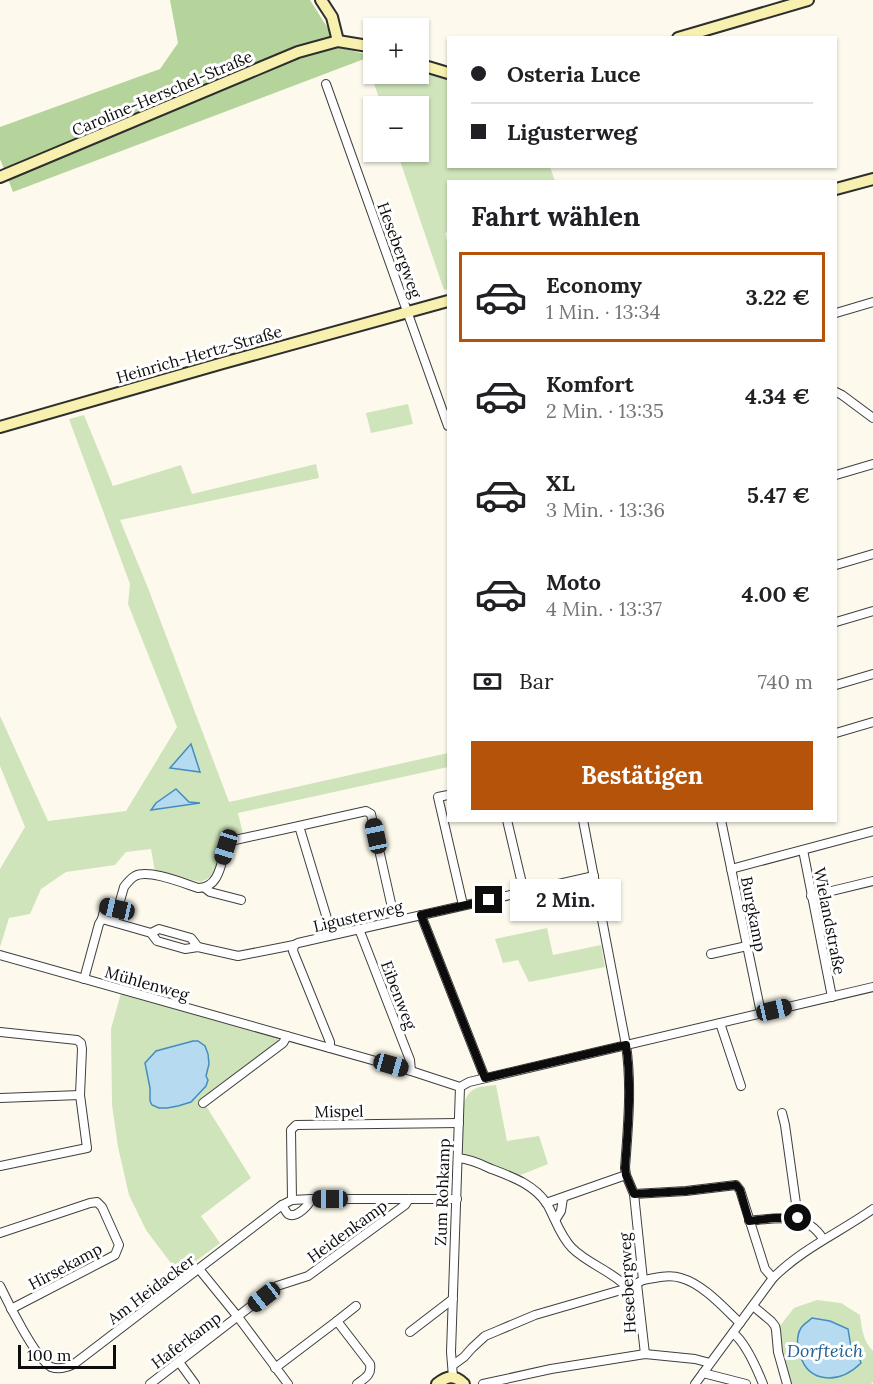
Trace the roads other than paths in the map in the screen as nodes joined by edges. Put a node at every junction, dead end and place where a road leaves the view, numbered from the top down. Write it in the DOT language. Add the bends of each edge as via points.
graph roads {
  1 [pos="321,0"];
  2 [pos="808,0"];
  3 [pos="685,36"];
  4 [pos="338,41"];
  5 [pos="363,45"];
  6 [pos="429,67"];
  7 [pos="447,72"];
  8 [pos="326,84"];
  9 [pos="0,177"];
  10 [pos="873,179"];
  11 [pos="837,189"];
  12 [pos="447,301"];
  13 [pos="873,302"];
  14 [pos="408,312"];
  15 [pos="837,313"];
  16 [pos="837,392"];
  17 [pos="873,418"];
  18 [pos="447,423"];
  19 [pos="0,427"];
  20 [pos="873,464"];
  21 [pos="837,475"];
  22 [pos="873,554"];
  23 [pos="837,565"];
  24 [pos="873,612"];
  25 [pos="837,622"];
  26 [pos="873,674"];
  27 [pos="837,685"];
  28 [pos="873,722"];
  29 [pos="837,733"];
  30 [pos="447,795"];
  31 [pos="507,822"];
  32 [pos="583,822"];
  33 [pos="721,822"];
  34 [pos="299,826"];
  35 [pos="873,831"];
  36 [pos="803,850"];
  37 [pos="731,869"];
  38 [pos="594,876"];
  39 [pos="873,881"];
  40 [pos="205,888"];
  41 [pos="524,892"];
  42 [pos="811,896"];
  43 [pos="242,900"];
  44 [pos="463,906"];
  45 [pos="117,909"];
  46 [pos="421,915"];
  47 [pos="102,919"];
  48 [pos="395,921"];
  49 [pos="114,922"];
  50 [pos="359,929"];
  51 [pos="151,933"];
  52 [pos="332,935"];
  53 [pos="294,945"];
  54 [pos="747,946"];
  55 [pos="198,947"];
  56 [pos="711,954"];
  57 [pos="0,955"];
  58 [pos="84,979"];
  59 [pos="873,987"];
  60 [pos="832,997"];
  61 [pos="761,1013"];
  62 [pos="720,1023"];
  63 [pos="0,1032"];
  64 [pos="287,1036"];
  65 [pos="626,1045"];
  66 [pos="330,1048"];
  67 [pos="411,1071"];
  68 [pos="485,1078"];
  69 [pos="460,1086"];
  70 [pos="741,1086"];
  71 [pos="80,1095"];
  72 [pos="0,1098"];
  73 [pos="204,1103"];
  74 [pos="782,1113"];
  75 [pos="459,1123"];
  76 [pos="458,1158"];
  77 [pos="0,1166"];
  78 [pos="626,1175"];
  79 [pos="634,1194"];
  80 [pos="311,1198"];
  81 [pos="563,1198"];
  82 [pos="409,1199"];
  83 [pos="457,1199"];
  84 [pos="292,1200"];
  85 [pos="546,1203"];
  86 [pos="282,1205"];
  87 [pos="873,1209"];
  88 [pos="798,1218"];
  89 [pos="555,1219"];
  90 [pos="749,1221"];
  91 [pos="0,1233"];
  92 [pos="823,1239"];
  93 [pos="199,1269"];
  94 [pos="773,1278"];
  95 [pos="640,1282"];
  96 [pos="0,1286"];
  97 [pos="628,1288"];
  98 [pos="453,1299"];
  99 [pos="356,1306"];
  100 [pos="753,1306"];
  101 [pos="11,1309"];
  102 [pos="238,1317"];
  103 [pos="337,1321"];
  104 [pos="740,1323"];
  105 [pos="410,1332"];
  106 [pos="733,1333"];
  107 [pos="645,1354"];
  108 [pos="178,1362"];
  109 [pos="710,1363"];
  110 [pos="453,1365"];
  111 [pos="275,1368"];
  112 [pos="703,1373"];
  113 [pos="453,1377"];
  114 [pos="150,1384"];
  115 [pos="195,1384"];
  116 [pos="288,1384"];
  117 [pos="357,1384"];
  118 [pos="436,1384"];
  119 [pos="464,1384"];
  120 [pos="483,1384"];
  121 [pos="695,1384"];
  122 [pos="746,1384"];
  123 [pos="763,1384"];
  124 [pos="787,1384"];
  1 -- 4 [label="street" via="332,17"];
  2 -- 3 [label="street"];
  4 -- 5 [label="street"];
  4 -- 9 [label="street, Caroline-Herschel-Straße" via="298,52"];
  6 -- 7 [label="street"];
  8 -- 14 [label="street, Hesebergweg"];
  10 -- 11 [label="street"];
  12 -- 14 [label="street, Heinrich-Hertz-Straße"];
  13 -- 15 [label="street"];
  14 -- 18 [label="street, Hesebergweg"];
  14 -- 19 [label="street, Heinrich-Hertz-Straße"];
  16 -- 17 [label="street"];
  20 -- 21 [label="street"];
  22 -- 23 [label="street"];
  24 -- 25 [label="street"];
  26 -- 27 [label="street"];
  28 -- 29 [label="street"];
  30 -- 44 [label="street" via="438,797"];
  31 -- 41 [label="street"];
  32 -- 38 [label="street, Hesebergweg"];
  33 -- 37 [label="street, Burgkamp"];
  34 -- 40 [label="street" via="230,843 217,878"];
  34 -- 48 [label="street" via="366,811 372,814"];
  34 -- 52 [label="street"];
  35 -- 36 [label="street"];
  36 -- 37 [label="street"];
  36 -- 42 [label="street, Wielandstraße"];
  37 -- 54 [label="street, Burgkamp"];
  38 -- 41 [label="street, Ligusterweg"];
  38 -- 65 [label="street, Hesebergweg"];
  39 -- 42 [label="street"];
  40 -- 43 [label="street"];
  40 -- 45 [label="street" via="136,875 124,887"];
  41 -- 44 [label="street, Ligusterweg"];
  42 -- 60 [label="street, Wielandstraße"];
  44 -- 46 [label="street, Ligusterweg"];
  45 -- 47 [label="street" via="105,906"];
  45 -- 49 [label="street"];
  46 -- 48 [label="street, Ligusterweg"];
  46 -- 68 [label="street"];
  47 -- 49 [label="street, Ligusterweg"];
  47 -- 58 [label="street"];
  48 -- 50 [label="street, Ligusterweg"];
  49 -- 51 [label="street, Ligusterweg"];
  50 -- 52 [label="street, Ligusterweg"];
  50 -- 67 [label="street, Eibenweg"];
  51 -- 55 [label="street, Ligusterweg" via="157,941 185,949"];
  51 -- 55 [label="street, Ligusterweg" via="159,929 191,938"];
  52 -- 53 [label="street, Ligusterweg"];
  53 -- 55 [label="street, Ligusterweg" via="238,956"];
  53 -- 66 [label="street"];
  54 -- 56 [label="street"];
  54 -- 61 [label="street, Burgkamp"];
  57 -- 58 [label="street, Mühlenweg"];
  58 -- 64 [label="street, Mühlenweg"];
  59 -- 60 [label="street"];
  60 -- 61 [label="street"];
  61 -- 62 [label="street"];
  62 -- 65 [label="street"];
  62 -- 70 [label="street"];
  63 -- 71 [label="street" via="81,1042"];
  64 -- 66 [label="street, Mühlenweg"];
  64 -- 73 [label="street"];
  65 -- 68 [label="street"];
  65 -- 78 [label="street, Hesebergweg"];
  66 -- 67 [label="street, Mühlenweg"];
  67 -- 69 [label="street, Mühlenweg"];
  68 -- 69 [label="street"];
  69 -- 75 [label="street, Zum Rohkamp"];
  71 -- 72 [label="street"];
  71 -- 77 [label="street" via="87,1148"];
  74 -- 88 [label="street"];
  75 -- 76 [label="street, Zum Rohkamp"];
  75 -- 84 [label="street, Mispel" via="296,1125 291,1130"];
  76 -- 83 [label="street, Zum Rohkamp"];
  76 -- 85 [label="street" via="522,1182"];
  78 -- 79 [label="street, Hesebergweg"];
  78 -- 81 [label="street"];
  79 -- 90 [label="street" via="736,1185"];
  79 -- 95 [label="street, Hesebergweg"];
  80 -- 82 [label="street, Am Heidacker"];
  80 -- 84 [label="street, Am Heidacker"];
  80 -- 86 [label="street" via="309,1205 296,1215 288,1214"];
  81 -- 85 [label="street"];
  81 -- 89 [label="street"];
  82 -- 83 [label="street, Am Heidacker"];
  82 -- 102 [label="street, Heidenkamp" via="308,1276 277,1286"];
  83 -- 98 [label="street, Zum Rohkamp"];
  84 -- 86 [label="street, Am Heidacker"];
  85 -- 89 [label="street"];
  86 -- 93 [label="street, Am Heidacker"];
  87 -- 92 [label="street"];
  88 -- 90 [label="street"];
  88 -- 92 [label="street"];
  89 -- 97 [label="street" via="571,1247"];
  90 -- 94 [label="street" via="765,1269"];
  91 -- 101 [label="street, Hirsekamp" via="97,1202 119,1245 115,1255"];
  92 -- 94 [label="street"];
  93 -- 101 [label="street, Am Heidacker" via="66,1368 53,1368 42,1359"];
  93 -- 102 [label="street"];
  94 -- 100 [label="street"];
  95 -- 97 [label="street"];
  95 -- 104 [label="street" via="670,1276 681,1278 705,1291"];
  95 -- 107 [label="street, Hesebergweg"];
  96 -- 101 [label="street, Am Heidacker"];
  97 -- 110 [label="street" via="506,1327 486,1336"];
  98 -- 105 [label="street"];
  98 -- 110 [label="street, Zum Rohkamp"];
  99 -- 103 [label="street"];
  100 -- 104 [label="street"];
  100 -- 124 [label="street" via="775,1326"];
  102 -- 108 [label="street, Haferkamp"];
  102 -- 111 [label="street"];
  103 -- 111 [label="street"];
  103 -- 117 [label="street" via="370,1364 370,1374"];
  104 -- 106 [label="street"];
  106 -- 109 [label="street"];
  106 -- 123 [label="street"];
  107 -- 109 [label="street"];
  107 -- 120 [label="street"];
  108 -- 114 [label="street, Haferkamp"];
  108 -- 115 [label="street"];
  109 -- 112 [label="street"];
  110 -- 113 [label="street, Zum Rohkamp"];
  111 -- 116 [label="street"];
  112 -- 121 [label="street"];
  112 -- 122 [label="street"];
  113 -- 118 [label="street"];
  113 -- 119 [label="street"];
}
